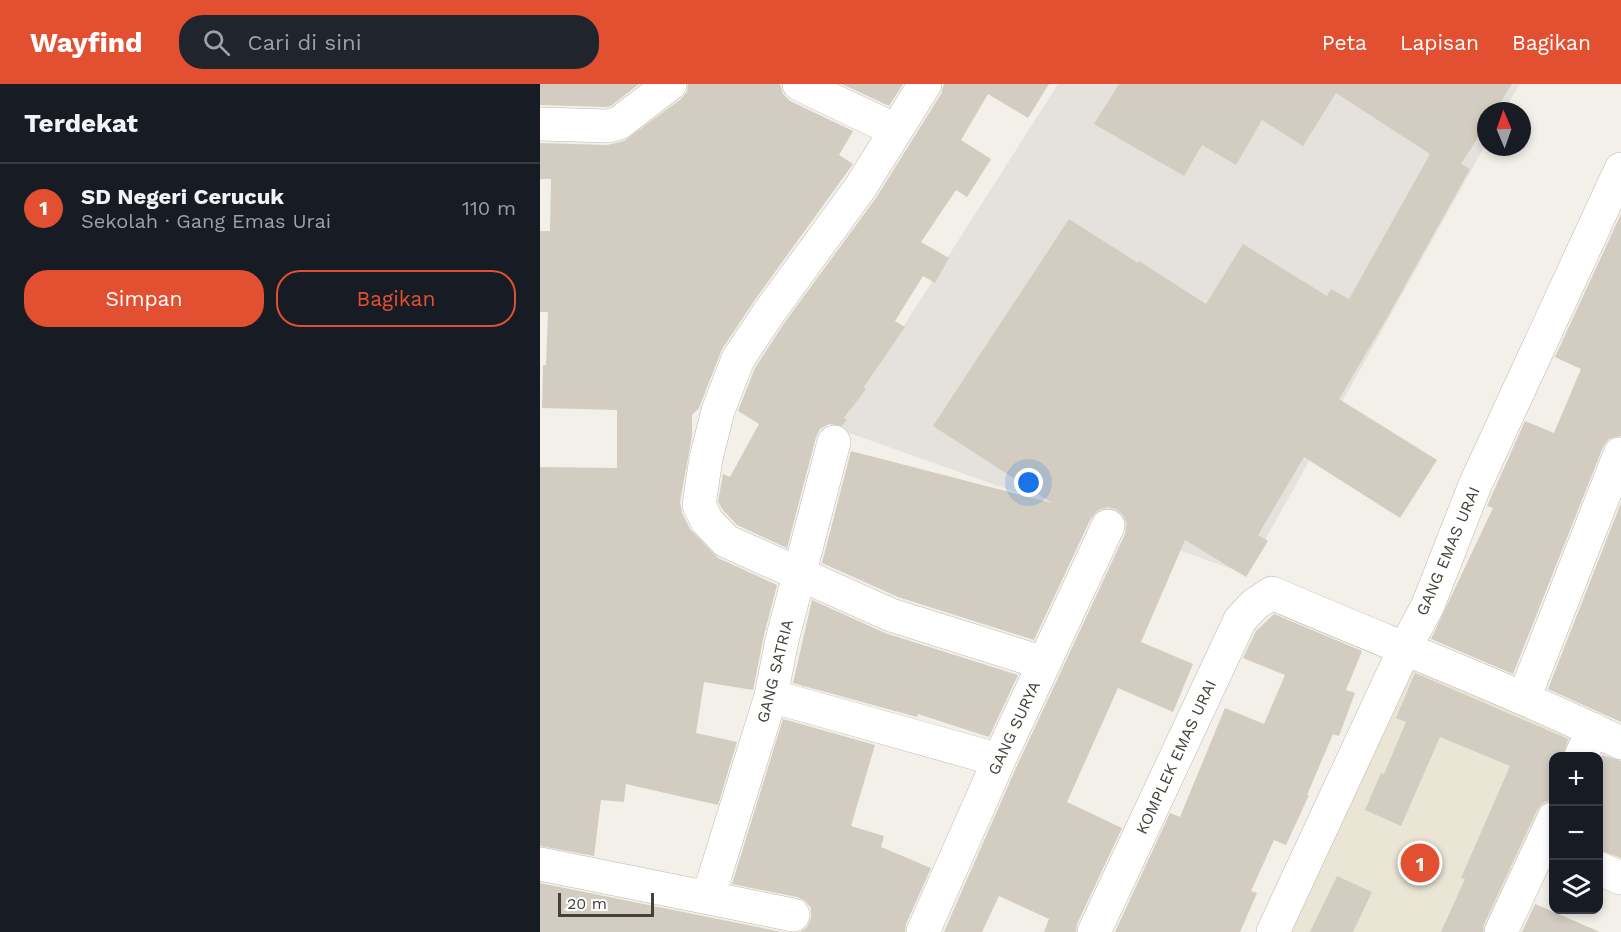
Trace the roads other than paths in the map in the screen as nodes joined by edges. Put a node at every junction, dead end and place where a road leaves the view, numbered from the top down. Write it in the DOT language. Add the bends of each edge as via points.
graph roads {
  1 [pos="670,84"];
  2 [pos="799,84"];
  3 [pos="925,84"];
  4 [pos="540,124"];
  5 [pos="895,130"];
  6 [pos="1621,169"];
  7 [pos="834,442"];
  8 [pos="1620,454"];
  9 [pos="1108,526"];
  10 [pos="799,574"];
  11 [pos="1404,650"];
  12 [pos="1044,663"];
  13 [pos="771,696"];
  14 [pos="1524,698"];
  15 [pos="1598,743"];
  16 [pos="999,760"];
  17 [pos="1549,838"];
  18 [pos="540,864"];
  19 [pos="1603,870"];
  20 [pos="1621,878"];
  21 [pos="708,898"];
  22 [pos="793,915"];
  23 [pos="923,932"];
  24 [pos="1094,932"];
  25 [pos="1273,932"];
  26 [pos="1501,932"];
  1 -- 4 [label="street" via="619,123"];
  2 -- 5 [label="street"];
  3 -- 5 [label="street"];
  5 -- 10 [label="street" via="860,188 738,359 718,411 706,458 699,505 707,521 726,542"];
  6 -- 11 [label="street, GANG EMAS URAI" via="1475,485 1428,605"];
  7 -- 10 [label="street, GANG SATRIA"];
  8 -- 14 [label="street"];
  9 -- 12 [label="street, GANG SURYA"];
  10 -- 12 [label="street" via="891,615"];
  10 -- 13 [label="street, GANG SATRIA"];
  11 -- 14 [label="street"];
  11 -- 24 [label="street, KOMPLEK EMAS URAI" via="1272,594 1255,604 1240,620"];
  11 -- 25 [label="street, GANG EMAS URAI"];
  12 -- 16 [label="street, GANG SURYA"];
  13 -- 16 [label="street"];
  13 -- 21 [label="street, GANG SATRIA"];
  14 -- 15 [label="street"];
  16 -- 23 [label="street, GANG SURYA"];
  17 -- 26 [label="street"];
  18 -- 21 [label="street"];
  19 -- 20 [label="street"];
  21 -- 22 [label="street"];
}
